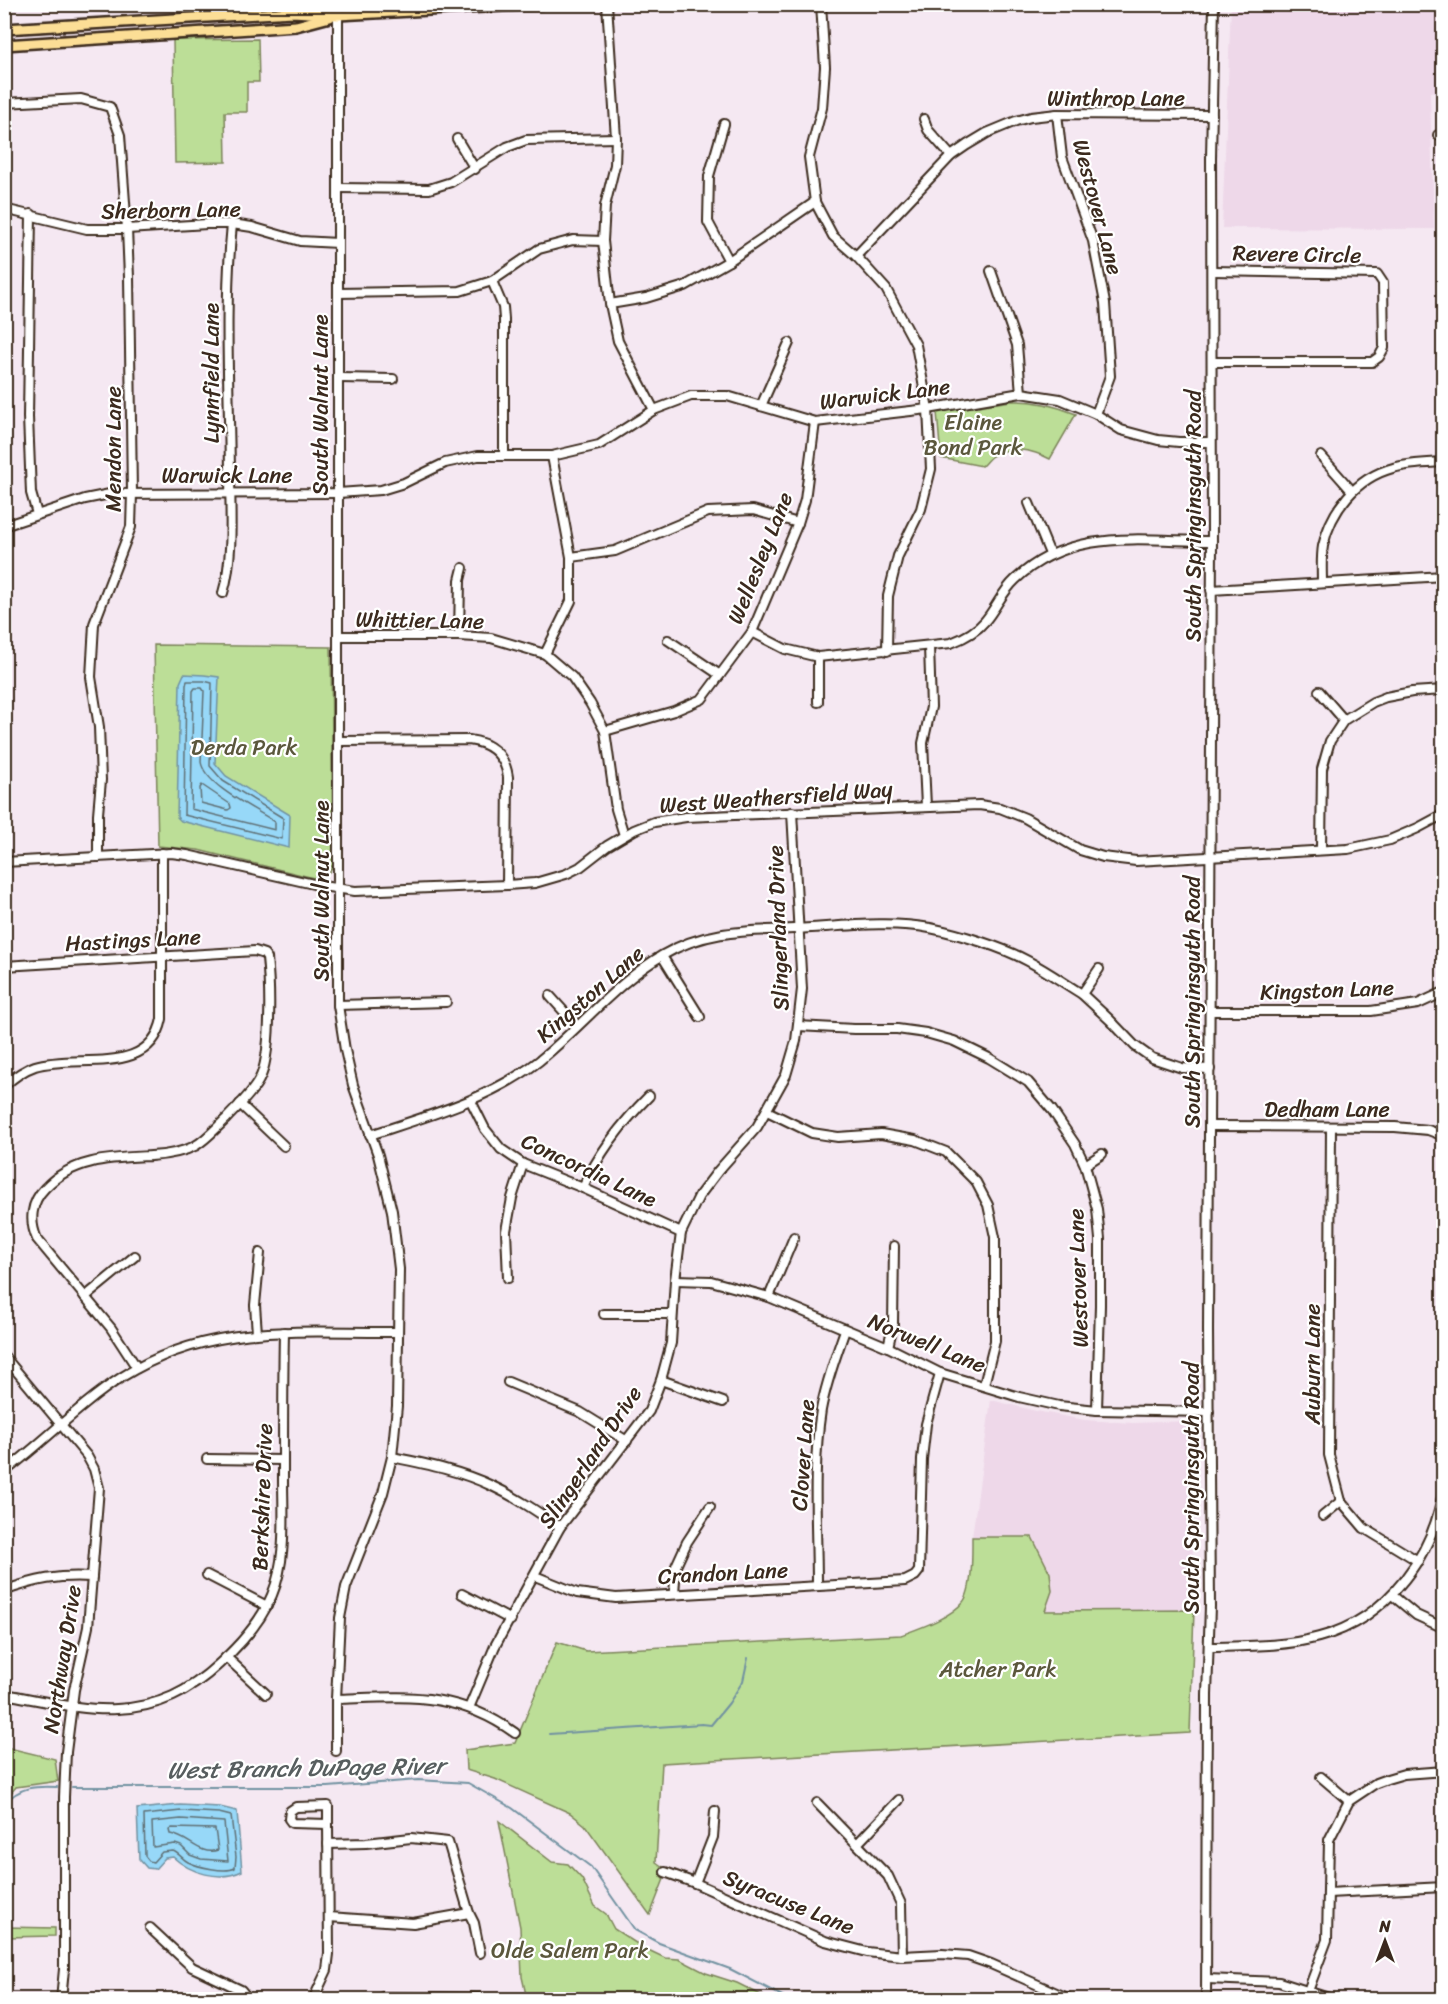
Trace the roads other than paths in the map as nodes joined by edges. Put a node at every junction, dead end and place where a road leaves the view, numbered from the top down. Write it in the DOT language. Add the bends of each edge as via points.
graph roads {
  1 [pos="338,4"];
  2 [pos="540,4"];
  3 [pos="608,4"];
  4 [pos="820,4"];
  5 [pos="1214,4"];
  6 [pos="338,15"];
  7 [pos="4,29"];
  8 [pos="4,45"];
  9 [pos="4,103"];
  10 [pos="1057,114"];
  11 [pos="1212,115"];
  12 [pos="924,119"];
  13 [pos="724,124"];
  14 [pos="616,138"];
  15 [pos="457,139"];
  16 [pos="951,156"];
  17 [pos="475,169"];
  18 [pos="338,189"];
  19 [pos="815,202"];
  20 [pos="4,209"];
  21 [pos="31,214"];
  22 [pos="232,224"];
  23 [pos="127,229"];
  24 [pos="603,241"];
  25 [pos="338,243"];
  26 [pos="856,256"];
  27 [pos="729,261"];
  28 [pos="991,271"];
  29 [pos="1213,271"];
  30 [pos="492,281"];
  31 [pos="338,293"];
  32 [pos="610,304"];
  33 [pos="789,343"];
  34 [pos="1212,362"];
  35 [pos="340,378"];
  36 [pos="393,379"];
  37 [pos="1021,393"];
  38 [pos="761,406"];
  39 [pos="928,409"];
  40 [pos="654,410"];
  41 [pos="1096,414"];
  42 [pos="815,422"];
  43 [pos="1211,442"];
  44 [pos="504,455"];
  45 [pos="552,456"];
  46 [pos="1321,456"];
  47 [pos="1443,462"];
  48 [pos="1352,491"];
  49 [pos="132,493"];
  50 [pos="230,493"];
  51 [pos="338,493"];
  52 [pos="1029,504"];
  53 [pos="37,514"];
  54 [pos="798,523"];
  55 [pos="4,526"];
  56 [pos="1212,541"];
  57 [pos="1050,554"];
  58 [pos="571,557"];
  59 [pos="463,568"];
  60 [pos="1443,576"];
  61 [pos="1322,583"];
  62 [pos="1211,590"];
  63 [pos="223,593"];
  64 [pos="752,632"];
  65 [pos="338,636"];
  66 [pos="459,636"];
  67 [pos="668,640"];
  68 [pos="929,646"];
  69 [pos="887,651"];
  70 [pos="545,654"];
  71 [pos="818,657"];
  72 [pos="720,675"];
  73 [pos="1443,690"];
  74 [pos="1319,691"];
  75 [pos="818,702"];
  76 [pos="1344,720"];
  77 [pos="605,731"];
  78 [pos="339,741"];
  79 [pos="926,806"];
  80 [pos="792,812"];
  81 [pos="1443,814"];
  82 [pos="624,835"];
  83 [pos="1321,849"];
  84 [pos="162,853"];
  85 [pos="98,856"];
  86 [pos="1211,858"];
  87 [pos="4,862"];
  88 [pos="507,885"];
  89 [pos="338,888"];
  90 [pos="799,928"];
  91 [pos="162,956"];
  92 [pos="662,956"];
  93 [pos="4,966"];
  94 [pos="1099,969"];
  95 [pos="1443,992"];
  96 [pos="1082,994"];
  97 [pos="550,996"];
  98 [pos="446,1002"];
  99 [pos="339,1005"];
  100 [pos="1210,1011"];
  101 [pos="700,1017"];
  102 [pos="577,1026"];
  103 [pos="798,1026"];
  104 [pos="1210,1069"];
  105 [pos="4,1086"];
  106 [pos="649,1096"];
  107 [pos="471,1101"];
  108 [pos="240,1104"];
  109 [pos="767,1111"];
  110 [pos="1210,1126"];
  111 [pos="1331,1127"];
  112 [pos="370,1135"];
  113 [pos="1443,1136"];
  114 [pos="284,1146"];
  115 [pos="1102,1154"];
  116 [pos="523,1164"];
  117 [pos="1084,1165"];
  118 [pos="583,1188"];
  119 [pos="681,1233"];
  120 [pos="794,1237"];
  121 [pos="894,1246"];
  122 [pos="260,1254"];
  123 [pos="135,1256"];
  124 [pos="508,1278"];
  125 [pos="675,1280"];
  126 [pos="769,1297"];
  127 [pos="85,1298"];
  128 [pos="604,1314"];
  129 [pos="672,1314"];
  130 [pos="845,1330"];
  131 [pos="284,1332"];
  132 [pos="398,1332"];
  133 [pos="257,1333"];
  134 [pos="888,1347"];
  135 [pos="4,1356"];
  136 [pos="137,1368"];
  137 [pos="940,1373"];
  138 [pos="661,1380"];
  139 [pos="508,1382"];
  140 [pos="984,1385"];
  141 [pos="723,1402"];
  142 [pos="1097,1410"];
  143 [pos="1209,1413"];
  144 [pos="62,1425"];
  145 [pos="627,1441"];
  146 [pos="392,1457"];
  147 [pos="207,1459"];
  148 [pos="283,1460"];
  149 [pos="4,1472"];
  150 [pos="1443,1484"];
  151 [pos="1341,1501"];
  152 [pos="710,1507"];
  153 [pos="1441,1512"];
  154 [pos="1323,1516"];
  155 [pos="560,1527"];
  156 [pos="1418,1561"];
  157 [pos="207,1575"];
  158 [pos="92,1576"];
  159 [pos="535,1576"];
  160 [pos="817,1586"];
  161 [pos="4,1591"];
  162 [pos="462,1594"];
  163 [pos="674,1594"];
  164 [pos="1392,1595"];
  165 [pos="267,1606"];
  166 [pos="511,1620"];
  167 [pos="1443,1629"];
  168 [pos="1209,1647"];
  169 [pos="226,1657"];
  170 [pos="4,1694"];
  171 [pos="266,1694"];
  172 [pos="336,1699"];
  173 [pos="72,1706"];
  174 [pos="469,1708"];
  175 [pos="515,1733"];
  176 [pos="336,1751"];
  177 [pos="1443,1771"];
  178 [pos="1321,1777"];
  179 [pos="899,1800"];
  180 [pos="1349,1801"];
  181 [pos="817,1803"];
  182 [pos="715,1811"];
  183 [pos="328,1824"];
  184 [pos="328,1844"];
  185 [pos="857,1844"];
  186 [pos="665,1872"];
  187 [pos="695,1883"];
  188 [pos="1443,1887"];
  189 [pos="1328,1893"];
  190 [pos="469,1913"];
  191 [pos="329,1917"];
  192 [pos="150,1928"];
  193 [pos="480,1953"];
  194 [pos="902,1956"];
  195 [pos="1206,1979"];
  196 [pos="1308,1991"];
  197 [pos="62,2000"];
  198 [pos="249,2000"];
  199 [pos="313,2000"];
  200 [pos="378,2000"];
  201 [pos="483,2000"];
  202 [pos="1072,2000"];
  203 [pos="1206,2000"];
  204 [pos="1335,2000"];
  1 -- 6 [label="street, South Walnut Lane"];
  2 -- 6 [label="main road"];
  3 -- 14 [label="street"];
  4 -- 19 [label="street" via="825,77 822,108 809,158"];
  5 -- 11 [label="street, South Springinsguth Road"];
  6 -- 7 [label="main road" via="293,12"];
  6 -- 8 [label="main road" via="296,26"];
  6 -- 18 [label="street, South Walnut Lane"];
  9 -- 23 [label="street, Mendon Lane" via="81,99 110,108 120,135"];
  10 -- 11 [label="street, Winthrop Lane"];
  10 -- 16 [label="street, Winthrop Lane" via="1004,126"];
  10 -- 41 [label="street, Westover Lane" via="1062,157 1092,241 1105,303 1110,376"];
  11 -- 29 [label="street, South Springinsguth Road"];
  12 -- 16 [label="street" via="928,130"];
  13 -- 27 [label="street" via="708,176 708,222"];
  14 -- 17 [label="street" via="526,140 507,147"];
  14 -- 24 [label="street" via="615,165 604,206"];
  15 -- 17 [label="street"];
  16 -- 26 [label="street, Winthrop Lane"];
  17 -- 18 [label="street" via="429,189"];
  18 -- 25 [label="street, South Walnut Lane"];
  19 -- 26 [label="street" via="833,236"];
  19 -- 27 [label="street"];
  20 -- 21 [label="street, Sherborn Lane"];
  21 -- 23 [label="street, Sherborn Lane" via="87,229"];
  21 -- 53 [label="street" via="28,427"];
  22 -- 23 [label="street, Sherborn Lane"];
  22 -- 25 [label="street, Sherborn Lane" via="300,241"];
  22 -- 50 [label="street, Lynnfield Lane" via="228,283"];
  23 -- 49 [label="street, Mendon Lane"];
  24 -- 30 [label="street" via="573,240 539,249"];
  24 -- 32 [label="street"];
  25 -- 31 [label="street, South Walnut Lane"];
  26 -- 39 [label="street" via="886,289 916,345"];
  27 -- 32 [label="street" via="685,286"];
  28 -- 37 [label="street" via="1017,345"];
  29 -- 34 [label="street, South Springinsguth Road"];
  29 -- 34 [label="street, Revere Circle" via="1377,274 1383,283 1383,348 1372,362"];
  30 -- 31 [label="street" via="460,291"];
  30 -- 44 [label="street" via="504,319"];
  31 -- 35 [label="street, South Walnut Lane"];
  32 -- 40 [label="street" via="618,342"];
  33 -- 38 [label="street"];
  34 -- 43 [label="street, South Springinsguth Road"];
  35 -- 36 [label="street"];
  35 -- 51 [label="street, South Walnut Lane"];
  37 -- 39 [label="street, Warwick Lane"];
  37 -- 41 [label="street, Warwick Lane" via="1060,399"];
  38 -- 40 [label="street, Warwick Lane" via="727,396 691,396"];
  38 -- 42 [label="street, Warwick Lane"];
  39 -- 42 [label="street, Warwick Lane"];
  39 -- 69 [label="street" via="931,469 921,509 897,556 888,596"];
  40 -- 45 [label="street, Warwick Lane" via="599,445"];
  41 -- 43 [label="street, Warwick Lane" via="1121,430 1158,440"];
  42 -- 54 [label="street, Wellesley Lane" via="805,500"];
  43 -- 56 [label="street, South Springinsguth Road"];
  44 -- 45 [label="street, Warwick Lane"];
  44 -- 51 [label="street, Warwick Lane" via="445,463 381,490"];
  45 -- 58 [label="street"];
  46 -- 48 [label="street"];
  47 -- 48 [label="street" via="1393,468"];
  48 -- 61 [label="street" via="1328,530"];
  49 -- 50 [label="street, Warwick Lane"];
  49 -- 53 [label="street, Warwick Lane" via="85,499"];
  49 -- 85 [label="street, Mendon Lane" via="131,527 94,624 90,677 100,738"];
  50 -- 51 [label="street, Warwick Lane"];
  50 -- 63 [label="street, Lynnfield Lane" via="228,574"];
  51 -- 65 [label="street, South Walnut Lane"];
  52 -- 57 [label="street"];
  53 -- 55 [label="street, Warwick Lane"];
  54 -- 58 [label="street" via="753,510 708,512 615,551"];
  54 -- 64 [label="street, Wellesley Lane"];
  56 -- 57 [label="street" via="1099,541"];
  56 -- 62 [label="street, South Springinsguth Road"];
  57 -- 68 [label="street" via="1010,585 985,621 969,636 951,644"];
  58 -- 70 [label="street" via="571,601"];
  59 -- 66 [label="street"];
  60 -- 61 [label="street"];
  61 -- 62 [label="street"];
  62 -- 86 [label="street, South Springinsguth Road"];
  64 -- 71 [label="street" via="785,649"];
  64 -- 72 [label="street, Wellesley Lane"];
  65 -- 66 [label="street, Whittier Lane"];
  65 -- 78 [label="street, South Walnut Lane"];
  66 -- 70 [label="street, Whittier Lane" via="491,638"];
  67 -- 72 [label="street"];
  68 -- 69 [label="street"];
  68 -- 79 [label="street" via="931,707 923,743"];
  69 -- 71 [label="street"];
  70 -- 77 [label="street, Whittier Lane" via="572,677"];
  71 -- 75 [label="street"];
  72 -- 77 [label="street, Wellesley Lane" via="702,699"];
  73 -- 76 [label="street" via="1386,697"];
  74 -- 76 [label="street"];
  76 -- 83 [label="street" via="1330,741 1322,769"];
  77 -- 82 [label="street, Whittier Lane" via="616,809"];
  78 -- 88 [label="street" via="469,740 497,751 508,777"];
  78 -- 89 [label="street, South Walnut Lane"];
  79 -- 80 [label="street, West Weathersfield Way"];
  79 -- 86 [label="street, West Weathersfield Way" via="968,804 1000,808 1026,818 1080,850 1109,858"];
  80 -- 82 [label="street, West Weathersfield Way" via="675,818 644,825"];
  80 -- 90 [label="street, Slingerland Drive"];
  81 -- 83 [label="street, West Weathersfield Way" via="1380,843"];
  82 -- 88 [label="street, West Weathersfield Way" via="566,874 535,884"];
  83 -- 86 [label="street, West Weathersfield Way"];
  84 -- 85 [label="street, West Weathersfield Way"];
  84 -- 89 [label="street, West Weathersfield Way"];
  84 -- 91 [label="street"];
  85 -- 87 [label="street, West Weathersfield Way"];
  86 -- 100 [label="street, South Springinsguth Road"];
  88 -- 89 [label="street, West Weathersfield Way" via="355,891"];
  89 -- 99 [label="street, South Walnut Lane"];
  90 -- 92 [label="street, Kingston Lane" via="722,933"];
  90 -- 96 [label="street, Kingston Lane" via="930,928 1027,960"];
  90 -- 103 [label="street, Slingerland Drive" via="802,989"];
  91 -- 93 [label="street, Hastings Lane"];
  91 -- 105 [label="street" via="162,1019 157,1035 146,1049 124,1058 38,1065"];
  91 -- 108 [label="street, Hastings Lane" via="255,951 264,954 268,962 266,1057 259,1081"];
  92 -- 101 [label="street"];
  92 -- 102 [label="street, Kingston Lane"];
  94 -- 96 [label="street"];
  95 -- 100 [label="street, Kingston Lane" via="1418,1004 1371,1011"];
  96 -- 104 [label="street, Kingston Lane" via="1152,1058 1182,1068"];
  97 -- 102 [label="street"];
  98 -- 99 [label="street"];
  99 -- 112 [label="street, South Walnut Lane" via="349,1068"];
  100 -- 104 [label="street, South Springinsguth Road"];
  102 -- 107 [label="street, Kingston Lane" via="538,1062"];
  103 -- 109 [label="street, Slingerland Drive" via="786,1075"];
  103 -- 117 [label="street, Westover Lane" via="914,1030 964,1045 1028,1082 1065,1128"];
  104 -- 110 [label="street, South Springinsguth Road"];
  106 -- 118 [label="street" via="609,1141"];
  107 -- 112 [label="street, Kingston Lane"];
  107 -- 116 [label="street, Concordia Lane" via="485,1130 501,1149"];
  108 -- 114 [label="street"];
  108 -- 127 [label="street" via="210,1135 192,1147 169,1154 85,1163 40,1192 32,1215 35,1234"];
  109 -- 119 [label="street, Slingerland Drive" via="699,1196"];
  109 -- 140 [label="street" via="812,1133 838,1137 881,1134 915,1140 946,1152 976,1182 992,1217 996,1247 994,1341"];
  110 -- 111 [label="street, Dedham Lane"];
  110 -- 143 [label="street, South Springinsguth Road"];
  111 -- 113 [label="street, Dedham Lane" via="1415,1128"];
  111 -- 151 [label="street, Auburn Lane" via="1329,1455"];
  112 -- 132 [label="street, South Walnut Lane" via="392,1211 399,1269"];
  115 -- 117 [label="street"];
  116 -- 118 [label="street, Concordia Lane"];
  116 -- 124 [label="street" via="506,1231"];
  117 -- 142 [label="street, Westover Lane" via="1100,1239"];
  118 -- 119 [label="street, Concordia Lane"];
  119 -- 125 [label="street, Slingerland Drive"];
  120 -- 126 [label="street"];
  121 -- 134 [label="street" via="893,1325"];
  122 -- 133 [label="street" via="255,1305"];
  123 -- 127 [label="street"];
  125 -- 126 [label="street, Norwell Lane" via="711,1281"];
  125 -- 129 [label="street, Slingerland Drive"];
  126 -- 130 [label="street, Norwell Lane"];
  127 -- 136 [label="street"];
  128 -- 129 [label="street"];
  129 -- 138 [label="street, Slingerland Drive" via="672,1343"];
  130 -- 134 [label="street, Norwell Lane"];
  130 -- 160 [label="street, Clover Lane" via="828,1380 818,1433"];
  131 -- 132 [label="street"];
  131 -- 133 [label="street"];
  131 -- 148 [label="street, Berkshire Drive"];
  132 -- 146 [label="street, South Walnut Lane"];
  133 -- 136 [label="street" via="192,1345"];
  134 -- 137 [label="street, Norwell Lane"];
  135 -- 144 [label="street, Northway Drive"];
  136 -- 144 [label="street"];
  137 -- 140 [label="street, Norwell Lane"];
  137 -- 160 [label="street, Crandon Lane" via="923,1448 919,1571 905,1581"];
  138 -- 141 [label="street"];
  138 -- 145 [label="street, Slingerland Drive" via="649,1411"];
  139 -- 145 [label="street" via="580,1412"];
  140 -- 142 [label="street, Norwell Lane" via="1059,1406"];
  142 -- 143 [label="street, Norwell Lane"];
  143 -- 168 [label="street, South Springinsguth Road"];
  144 -- 149 [label="street"];
  144 -- 158 [label="street, Northway Drive" via="87,1455 98,1483"];
  145 -- 155 [label="street, Slingerland Drive"];
  146 -- 155 [label="street" via="444,1468 490,1485"];
  146 -- 172 [label="street, South Walnut Lane" via="383,1494 346,1587 340,1618"];
  147 -- 148 [label="street"];
  148 -- 165 [label="street, Berkshire Drive" via="282,1558"];
  150 -- 153 [label="street"];
  151 -- 154 [label="street"];
  151 -- 156 [label="street, Auburn Lane" via="1364,1528"];
  152 -- 163 [label="street" via="676,1566"];
  153 -- 156 [label="street"];
  155 -- 159 [label="street, Slingerland Drive"];
  156 -- 164 [label="street"];
  157 -- 165 [label="street"];
  158 -- 161 [label="street" via="55,1576"];
  158 -- 173 [label="street, Northway Drive" via="87,1639"];
  159 -- 163 [label="street, Crandon Lane" via="578,1593 616,1598"];
  159 -- 166 [label="street, Slingerland Drive"];
  160 -- 163 [label="street, Crandon Lane"];
  162 -- 166 [label="street"];
  164 -- 167 [label="street" via="1416,1615"];
  164 -- 168 [label="street" via="1357,1621 1317,1638 1282,1644"];
  165 -- 169 [label="street, Berkshire Drive" via="258,1622"];
  166 -- 174 [label="street, Slingerland Drive" via="495,1646"];
  168 -- 195 [label="street, South Springinsguth Road"];
  169 -- 171 [label="street"];
  169 -- 173 [label="street, Berkshire Drive" via="191,1687 148,1705 104,1709"];
  170 -- 173 [label="street, Berkshire Drive"];
  172 -- 174 [label="street" via="417,1697"];
  172 -- 176 [label="street, South Walnut Lane"];
  173 -- 197 [label="street, Northway Drive" via="65,1773"];
  174 -- 175 [label="street"];
  177 -- 180 [label="street" via="1395,1776"];
  178 -- 180 [label="street"];
  179 -- 185 [label="street"];
  180 -- 189 [label="street" via="1329,1840"];
  181 -- 185 [label="street"];
  182 -- 187 [label="street" via="713,1837"];
  183 -- 183 [label="street" via="328,1806 290,1811 293,1824"];
  183 -- 184 [label="street"];
  184 -- 190 [label="street" via="411,1838 448,1842"];
  184 -- 191 [label="street"];
  185 -- 194 [label="street" via="888,1876 901,1904"];
  186 -- 187 [label="street, Syracuse Lane"];
  187 -- 194 [label="street, Syracuse Lane" via="825,1941"];
  188 -- 189 [label="street"];
  189 -- 196 [label="street" via="1327,1940"];
  190 -- 191 [label="street" via="413,1923"];
  190 -- 193 [label="street"];
  191 -- 199 [label="street" via="327,1970"];
  192 -- 198 [label="street" via="192,1967 241,1990"];
  194 -- 202 [label="street, Syracuse Lane" via="968,1956"];
  195 -- 196 [label="street" via="1261,1980"];
  195 -- 203 [label="street, South Springinsguth Road"];
  196 -- 204 [label="street"];
  200 -- 201 [label="street"];
}
